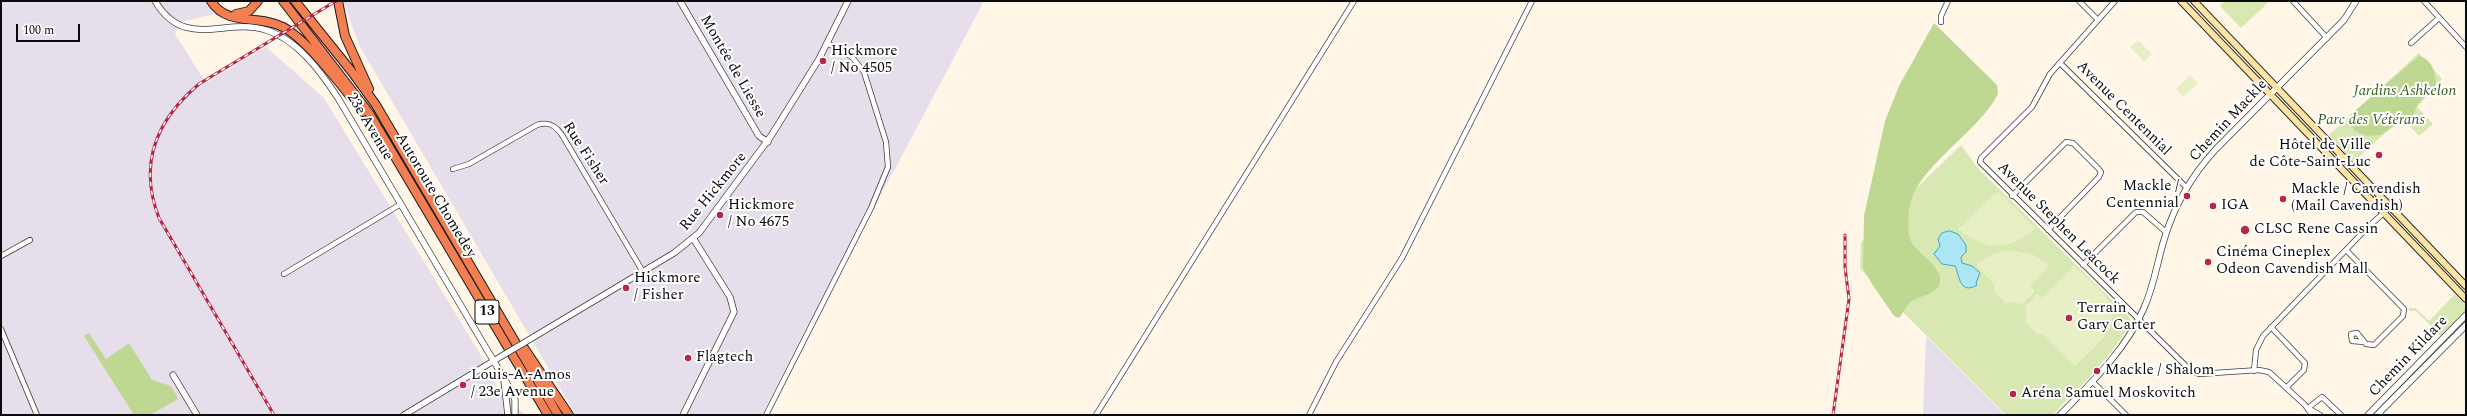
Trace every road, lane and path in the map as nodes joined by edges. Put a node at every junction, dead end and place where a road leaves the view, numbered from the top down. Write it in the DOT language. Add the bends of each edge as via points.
graph roads {
  1 [pos="155,1"];
  2 [pos="211,1"];
  3 [pos="217,1"];
  4 [pos="258,1"];
  5 [pos="283,1"];
  6 [pos="295,1"];
  7 [pos="338,1"];
  8 [pos="680,1"];
  9 [pos="848,1"];
  10 [pos="1354,1"];
  11 [pos="1532,1"];
  12 [pos="1948,1"];
  13 [pos="2079,1"];
  14 [pos="2115,1"];
  15 [pos="2181,1"];
  16 [pos="2194,1"];
  17 [pos="2293,1"];
  18 [pos="2356,1"];
  19 [pos="2424,1"];
  20 [pos="2439,18"];
  21 [pos="2098,20"];
  22 [pos="1941,22"];
  23 [pos="2327,38"];
  24 [pos="827,43"];
  25 [pos="2411,44"];
  26 [pos="2466,47"];
  27 [pos="2060,63"];
  28 [pos="2277,88"];
  29 [pos="2270,95"];
  30 [pos="384,119"];
  31 [pos="386,140"];
  32 [pos="768,142"];
  33 [pos="453,169"];
  34 [pos="2187,188"];
  35 [pos="2012,196"];
  36 [pos="401,204"];
  37 [pos="2390,207"];
  38 [pos="2383,213"];
  39 [pos="2048,230"];
  40 [pos="2166,232"];
  41 [pos="693,238"];
  42 [pos="30,240"];
  43 [pos="2346,250"];
  44 [pos="1,256"];
  45 [pos="2083,265"];
  46 [pos="643,272"];
  47 [pos="284,274"];
  48 [pos="2466,286"];
  49 [pos="2466,299"];
  50 [pos="492,301"];
  51 [pos="2466,316"];
  52 [pos="2138,320"];
  53 [pos="2466,325"];
  54 [pos="2271,327"];
  55 [pos="1,329"];
  56 [pos="2364,342"];
  57 [pos="494,361"];
  58 [pos="2254,371"];
  59 [pos="173,375"];
  60 [pos="502,375"];
  61 [pos="2093,382"];
  62 [pos="2287,387"];
  63 [pos="2308,408"];
  64 [pos="37,415"];
  65 [pos="197,415"];
  66 [pos="404,415"];
  67 [pos="508,415"];
  68 [pos="515,415"];
  69 [pos="548,415"];
  70 [pos="558,415"];
  71 [pos="569,415"];
  72 [pos="684,415"];
  73 [pos="766,415"];
  74 [pos="1096,415"];
  75 [pos="1309,415"];
  76 [pos="2060,415"];
  77 [pos="2126,415"];
  78 [pos="2312,415"];
  79 [pos="2320,415"];
  80 [pos="2341,415"];
  81 [pos="2368,415"];
  82 [pos="2378,415"];
  1 -- 36 [label="street, 23e Avenue" via="168,18 190,29 208,31 254,28 272,32 289,42 330,85"];
  2 -- 31 [label="highway" via="218,11 228,17 266,20 293,34 337,81"];
  3 -- 4 [label="highway" via="227,11 240,14 249,11"];
  5 -- 31 [label="highway, Autoroute Chomedey / 13" via="354,90"];
  6 -- 30 [label="highway, Autoroute Chomedey / 13" via="352,72"];
  7 -- 30 [label="highway" via="349,47"];
  8 -- 32 [label="street, Montée de Liesse" via="759,136"];
  9 -- 24 [label="street, Rue Hickmore"];
  10 -- 74 [label="street"];
  11 -- 75 [label="street" via="1402,258 1336,362"];
  12 -- 22 [label="street"];
  13 -- 21 [label="street"];
  14 -- 21 [label="street"];
  15 -- 29 [label="main road"];
  16 -- 28 [label="main road"];
  17 -- 23 [label="street"];
  18 -- 23 [label="street, Chemin Mackle" via="2344,20"];
  19 -- 20 [label="street"];
  20 -- 25 [label="street"];
  20 -- 26 [label="street"];
  21 -- 27 [label="street"];
  23 -- 28 [label="street, Chemin Mackle"];
  24 -- 32 [label="street, Rue Hickmore"];
  24 -- 73 [label="street" via="852,57 864,72 886,142 888,167 871,208"];
  27 -- 34 [label="street, Avenue Centennial"];
  27 -- 35 [label="street, Avenue Stephen Leacock" via="2046,78 2032,107 1980,161"];
  28 -- 29 [label="street, Chemin Mackle"];
  28 -- 37 [label="main road"];
  29 -- 34 [label="street, Chemin Mackle" via="2214,152"];
  29 -- 38 [label="main road"];
  30 -- 50 [label="highway, Autoroute Chomedey / 13"];
  31 -- 69 [label="highway, Autoroute Chomedey / 13"];
  32 -- 41 [label="street, Rue Hickmore"];
  33 -- 46 [label="street, Rue Fisher" via="469,164 537,125 552,125 562,135"];
  34 -- 40 [label="street, Chemin Mackle"];
  35 -- 39 [label="street, Avenue Stephen Leacock"];
  35 -- 39 [label="street" via="2065,143 2073,143 2094,163 2100,171 2099,177"];
  36 -- 47 [label="street"];
  36 -- 57 [label="street, 23e Avenue"];
  37 -- 38 [label="street"];
  37 -- 48 [label="main road"];
  38 -- 43 [label="street"];
  38 -- 49 [label="main road"];
  39 -- 45 [label="street, Avenue Stephen Leacock"];
  40 -- 45 [label="street" via="2144,212 2136,212"];
  40 -- 52 [label="street, Chemin Mackle" via="2152,288"];
  41 -- 46 [label="street, Rue Hickmore"];
  41 -- 72 [label="street" via="730,297 734,312"];
  42 -- 44 [label="street"];
  43 -- 54 [label="street"];
  43 -- 56 [label="street" via="2404,309 2403,316 2376,344 2370,346"];
  45 -- 52 [label="street, Avenue Stephen Leacock"];
  46 -- 57 [label="street, Rue Hickmore, bridge"];
  50 -- 70 [label="highway, Autoroute Chomedey / 13"];
  50 -- 71 [label="highway"];
  51 -- 81 [label="street, Chemin Kildare"];
  52 -- 58 [label="street, Avenue Stephen Leacock" via="2195,373"];
  52 -- 61 [label="street, Chemin Mackle" via="2119,352"];
  53 -- 82 [label="street, Chemin Kildare"];
  54 -- 58 [label="street" via="2257,347"];
  54 -- 62 [label="street" via="2305,364 2304,370"];
  55 -- 64 [label="street"];
  57 -- 60 [label="street, 23e Avenue"];
  57 -- 66 [label="street, Rue Hickmore"];
  58 -- 62 [label="street, Avenue Stephen Leacock" via="2271,374"];
  59 -- 65 [label="street"];
  60 -- 67 [label="street"];
  60 -- 68 [label="street" via="514,398"];
  61 -- 76 [label="street, Chemin Mackle"];
  61 -- 77 [label="street"];
  62 -- 63 [label="street, Avenue Stephen Leacock"];
  63 -- 78 [label="street"];
  63 -- 79 [label="street"];
  63 -- 80 [label="street" via="2321,397"];
}
